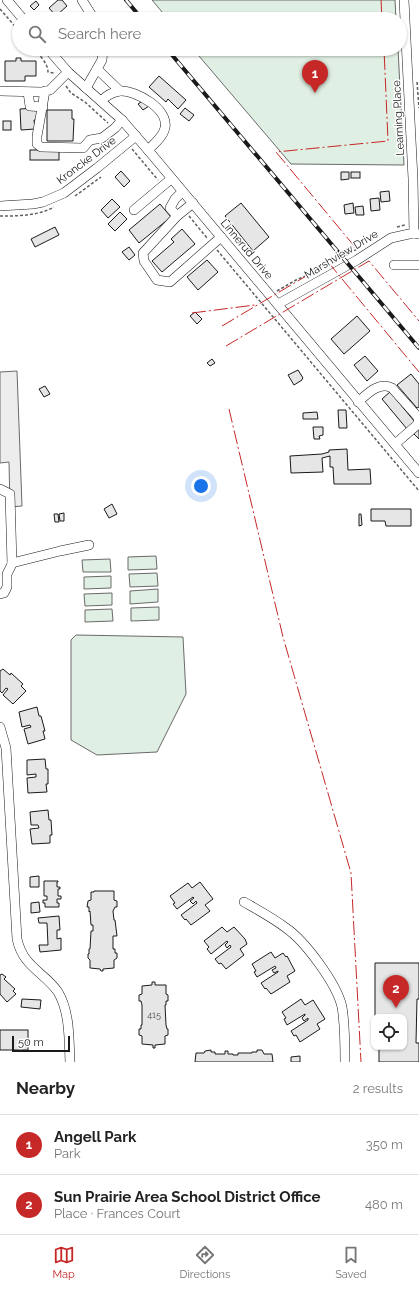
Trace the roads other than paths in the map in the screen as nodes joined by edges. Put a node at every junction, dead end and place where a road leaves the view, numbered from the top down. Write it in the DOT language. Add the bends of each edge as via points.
graph roads {
  1 [pos="7,0"];
  2 [pos="82,0"];
  3 [pos="404,0"];
  4 [pos="17,12"];
  5 [pos="90,12"];
  6 [pos="405,12"];
  7 [pos="54,56"];
  8 [pos="102,56"];
  9 [pos="407,56"];
  10 [pos="96,69"];
  11 [pos="68,72"];
  12 [pos="86,88"];
  13 [pos="0,91"];
  14 [pos="45,91"];
  15 [pos="120,91"];
  16 [pos="28,92"];
  17 [pos="101,101"];
  18 [pos="43,107"];
  19 [pos="122,120"];
  20 [pos="136,136"];
  21 [pos="148,150"];
  22 [pos="171,179"];
  23 [pos="182,192"];
  24 [pos="193,203"];
  25 [pos="0,206"];
  26 [pos="134,210"];
  27 [pos="181,214"];
  28 [pos="416,234"];
  29 [pos="221,237"];
  30 [pos="394,265"];
  31 [pos="419,265"];
  32 [pos="278,304"];
  33 [pos="358,402"];
  34 [pos="395,444"];
  35 [pos="419,473"];
  36 [pos="0,489"];
  37 [pos="89,545"];
  38 [pos="12,563"];
  39 [pos="0,594"];
  40 [pos="0,727"];
  41 [pos="244,902"];
  42 [pos="70,1062"];
  43 [pos="345,1062"];
  1 -- 4 [label="street"];
  2 -- 5 [label="street"];
  3 -- 6 [label="street, Learning Place"];
  7 -- 11 [label="street, Linnerud Drive"];
  8 -- 10 [label="street"];
  9 -- 28 [label="street, Learning Place"];
  10 -- 12 [label="street"];
  10 -- 15 [label="street"];
  11 -- 12 [label="street, Linnerud Drive"];
  11 -- 14 [label="street" via="55,86"];
  12 -- 17 [label="street, Linnerud Drive"];
  13 -- 16 [label="street"];
  14 -- 16 [label="street"];
  14 -- 18 [label="street"];
  15 -- 17 [label="street" via="110,94"];
  15 -- 21 [label="street" via="136,93 153,103 163,117 166,127 162,136"];
  16 -- 18 [label="street" via="30,106"];
  17 -- 19 [label="street, Linnerud Drive"];
  18 -- 19 [label="street" via="37,136 37,144 41,147 83,148 90,140 102,138"];
  19 -- 20 [label="street, Linnerud Drive"];
  20 -- 21 [label="street, Linnerud Drive"];
  20 -- 25 [label="street, Kroncke Drive" via="64,193 33,204"];
  21 -- 22 [label="street, Linnerud Drive"];
  22 -- 23 [label="street, Linnerud Drive"];
  22 -- 26 [label="street"];
  23 -- 24 [label="street, Linnerud Drive"];
  23 -- 27 [label="street" via="174,199 170,208"];
  24 -- 27 [label="street"];
  24 -- 29 [label="street, Linnerud Drive"];
  27 -- 29 [label="street" via="143,253 144,262 157,280 170,282"];
  28 -- 32 [label="street, Marshview Drive" via="391,238"];
  29 -- 32 [label="street, Linnerud Drive"];
  30 -- 31 [label="street"];
  32 -- 33 [label="street, Linnerud Drive"];
  33 -- 34 [label="street, Linnerud Drive"];
  33 -- 34 [label="street" via="381,386 387,385 412,410 419,420 417,425"];
  34 -- 35 [label="street, Linnerud Drive"];
  36 -- 38 [label="street" via="10,494"];
  37 -- 38 [label="street"];
  38 -- 39 [label="street" via="7,574 7,589"];
  40 -- 42 [label="street" via="6,748 17,939 20,950 57,992 64,1005"];
  41 -- 43 [label="street" via="287,928 302,942 331,981 342,1005"];
}
